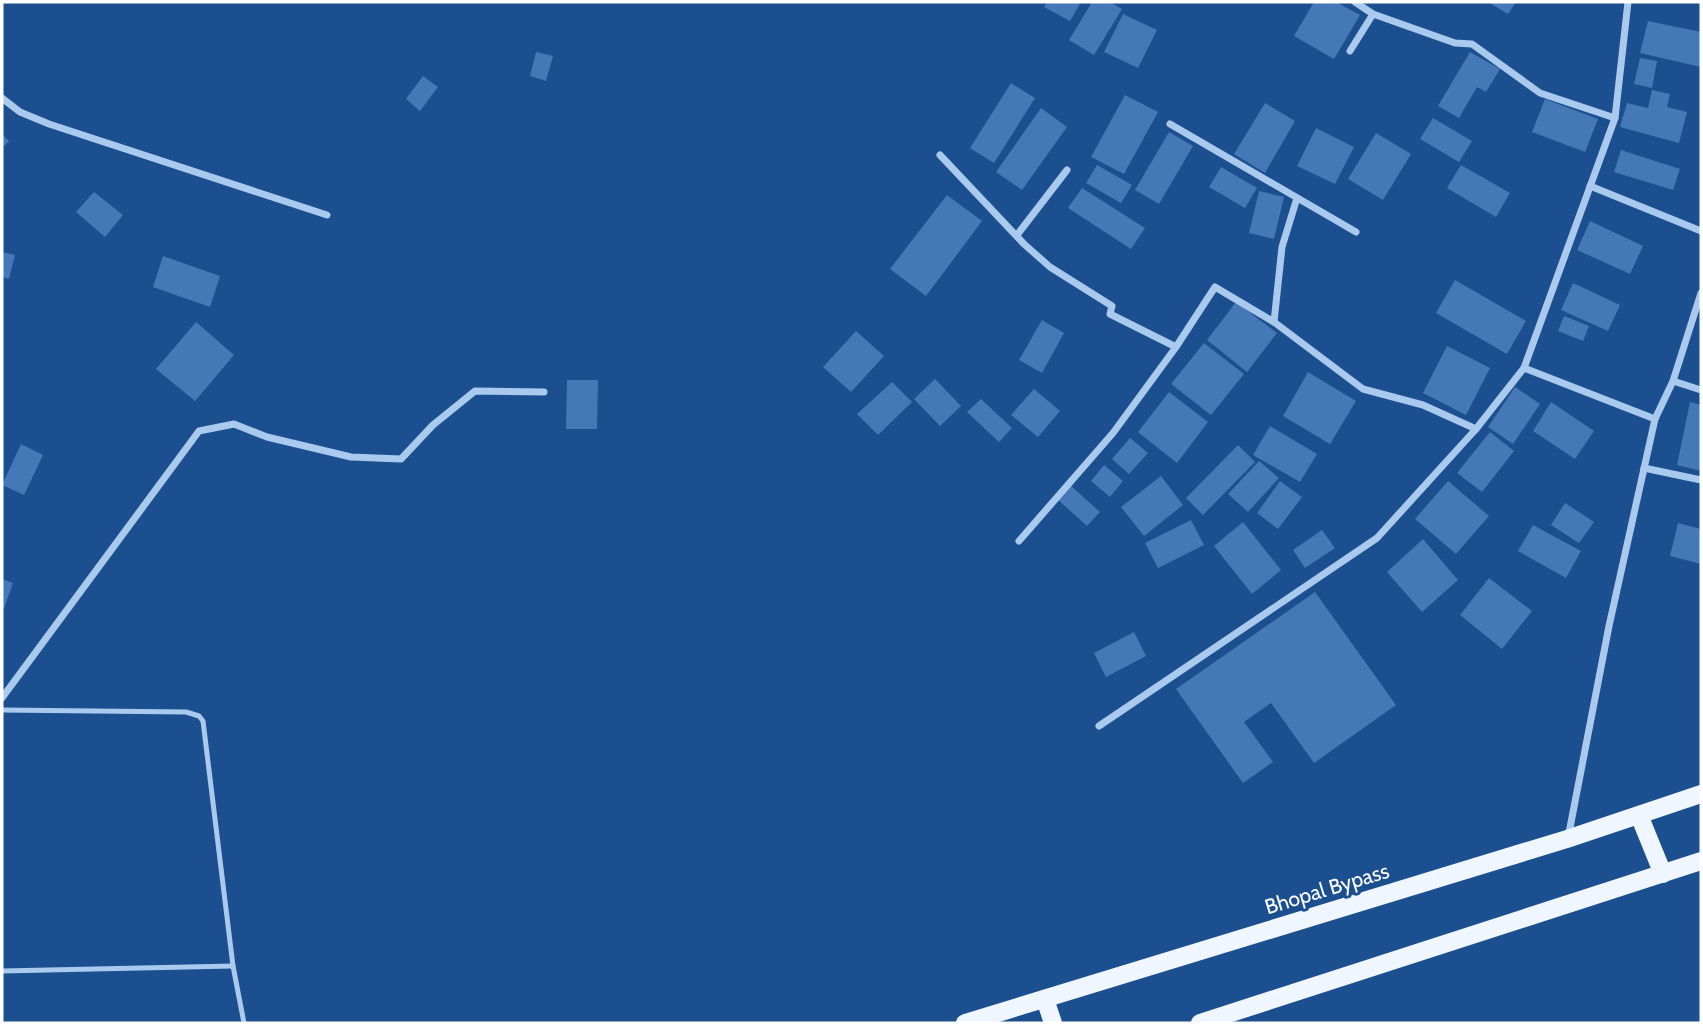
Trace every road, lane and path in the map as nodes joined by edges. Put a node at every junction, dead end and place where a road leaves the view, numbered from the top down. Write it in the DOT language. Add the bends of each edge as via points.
graph roads {
  1 [pos="1355,2"];
  2 [pos="1628,2"];
  3 [pos="1373,14"];
  4 [pos="1350,51"];
  5 [pos="2,99"];
  6 [pos="1615,118"];
  7 [pos="1170,124"];
  8 [pos="940,155"];
  9 [pos="1067,170"];
  10 [pos="1590,186"];
  11 [pos="1297,198"];
  12 [pos="327,215"];
  13 [pos="1701,231"];
  14 [pos="1356,232"];
  15 [pos="1017,235"];
  16 [pos="1701,293"];
  17 [pos="1274,321"];
  18 [pos="1176,347"];
  19 [pos="1524,368"];
  20 [pos="1673,381"];
  21 [pos="1701,390"];
  22 [pos="544,392"];
  23 [pos="1655,419"];
  24 [pos="1476,429"];
  25 [pos="1644,467"];
  26 [pos="1701,480"];
  27 [pos="1019,541"];
  28 [pos="2,698"];
  29 [pos="2,710"];
  30 [pos="1099,726"];
  31 [pos="1701,794"];
  32 [pos="1639,815"];
  33 [pos="1567,839"];
  34 [pos="1701,861"];
  35 [pos="1663,874"];
  36 [pos="233,966"];
  37 [pos="2,971"];
  38 [pos="1045,999"];
  39 [pos="243,1023"];
  40 [pos="965,1023"];
  41 [pos="1053,1023"];
  42 [pos="1200,1023"];
  1 -- 3 [label="street"];
  2 -- 6 [label="street"];
  3 -- 4 [label="street"];
  3 -- 6 [label="street" via="1455,43 1472,44 1540,93"];
  5 -- 12 [label="street" via="49,124"];
  6 -- 10 [label="street"];
  7 -- 11 [label="street"];
  8 -- 15 [label="street"];
  9 -- 15 [label="street"];
  10 -- 13 [label="street"];
  10 -- 19 [label="street"];
  11 -- 14 [label="street"];
  11 -- 17 [label="street" via="1282,247"];
  15 -- 18 [label="street" via="1050,267 1112,306 1110,314"];
  16 -- 20 [label="street"];
  17 -- 18 [label="street" via="1215,286"];
  17 -- 24 [label="street" via="1363,389 1423,405"];
  18 -- 27 [label="street" via="1113,433"];
  19 -- 23 [label="street"];
  19 -- 24 [label="street"];
  20 -- 21 [label="street"];
  20 -- 23 [label="street"];
  22 -- 28 [label="street" via="475,391 401,459 351,457 267,437 234,424 199,432"];
  23 -- 25 [label="street"];
  24 -- 30 [label="street" via="1377,538"];
  25 -- 26 [label="street"];
  25 -- 33 [label="street"];
  29 -- 36 [label="lane" via="186,712 200,716"];
  31 -- 32 [label="main road, Bhopal Bypass"];
  32 -- 33 [label="main road, Bhopal Bypass"];
  32 -- 35 [label="main road"];
  33 -- 38 [label="main road, Bhopal Bypass"];
  34 -- 35 [label="main road"];
  35 -- 42 [label="main road"];
  36 -- 37 [label="lane"];
  36 -- 39 [label="lane"];
  38 -- 40 [label="main road, Bhopal Bypass"];
  38 -- 41 [label="main road"];
}
